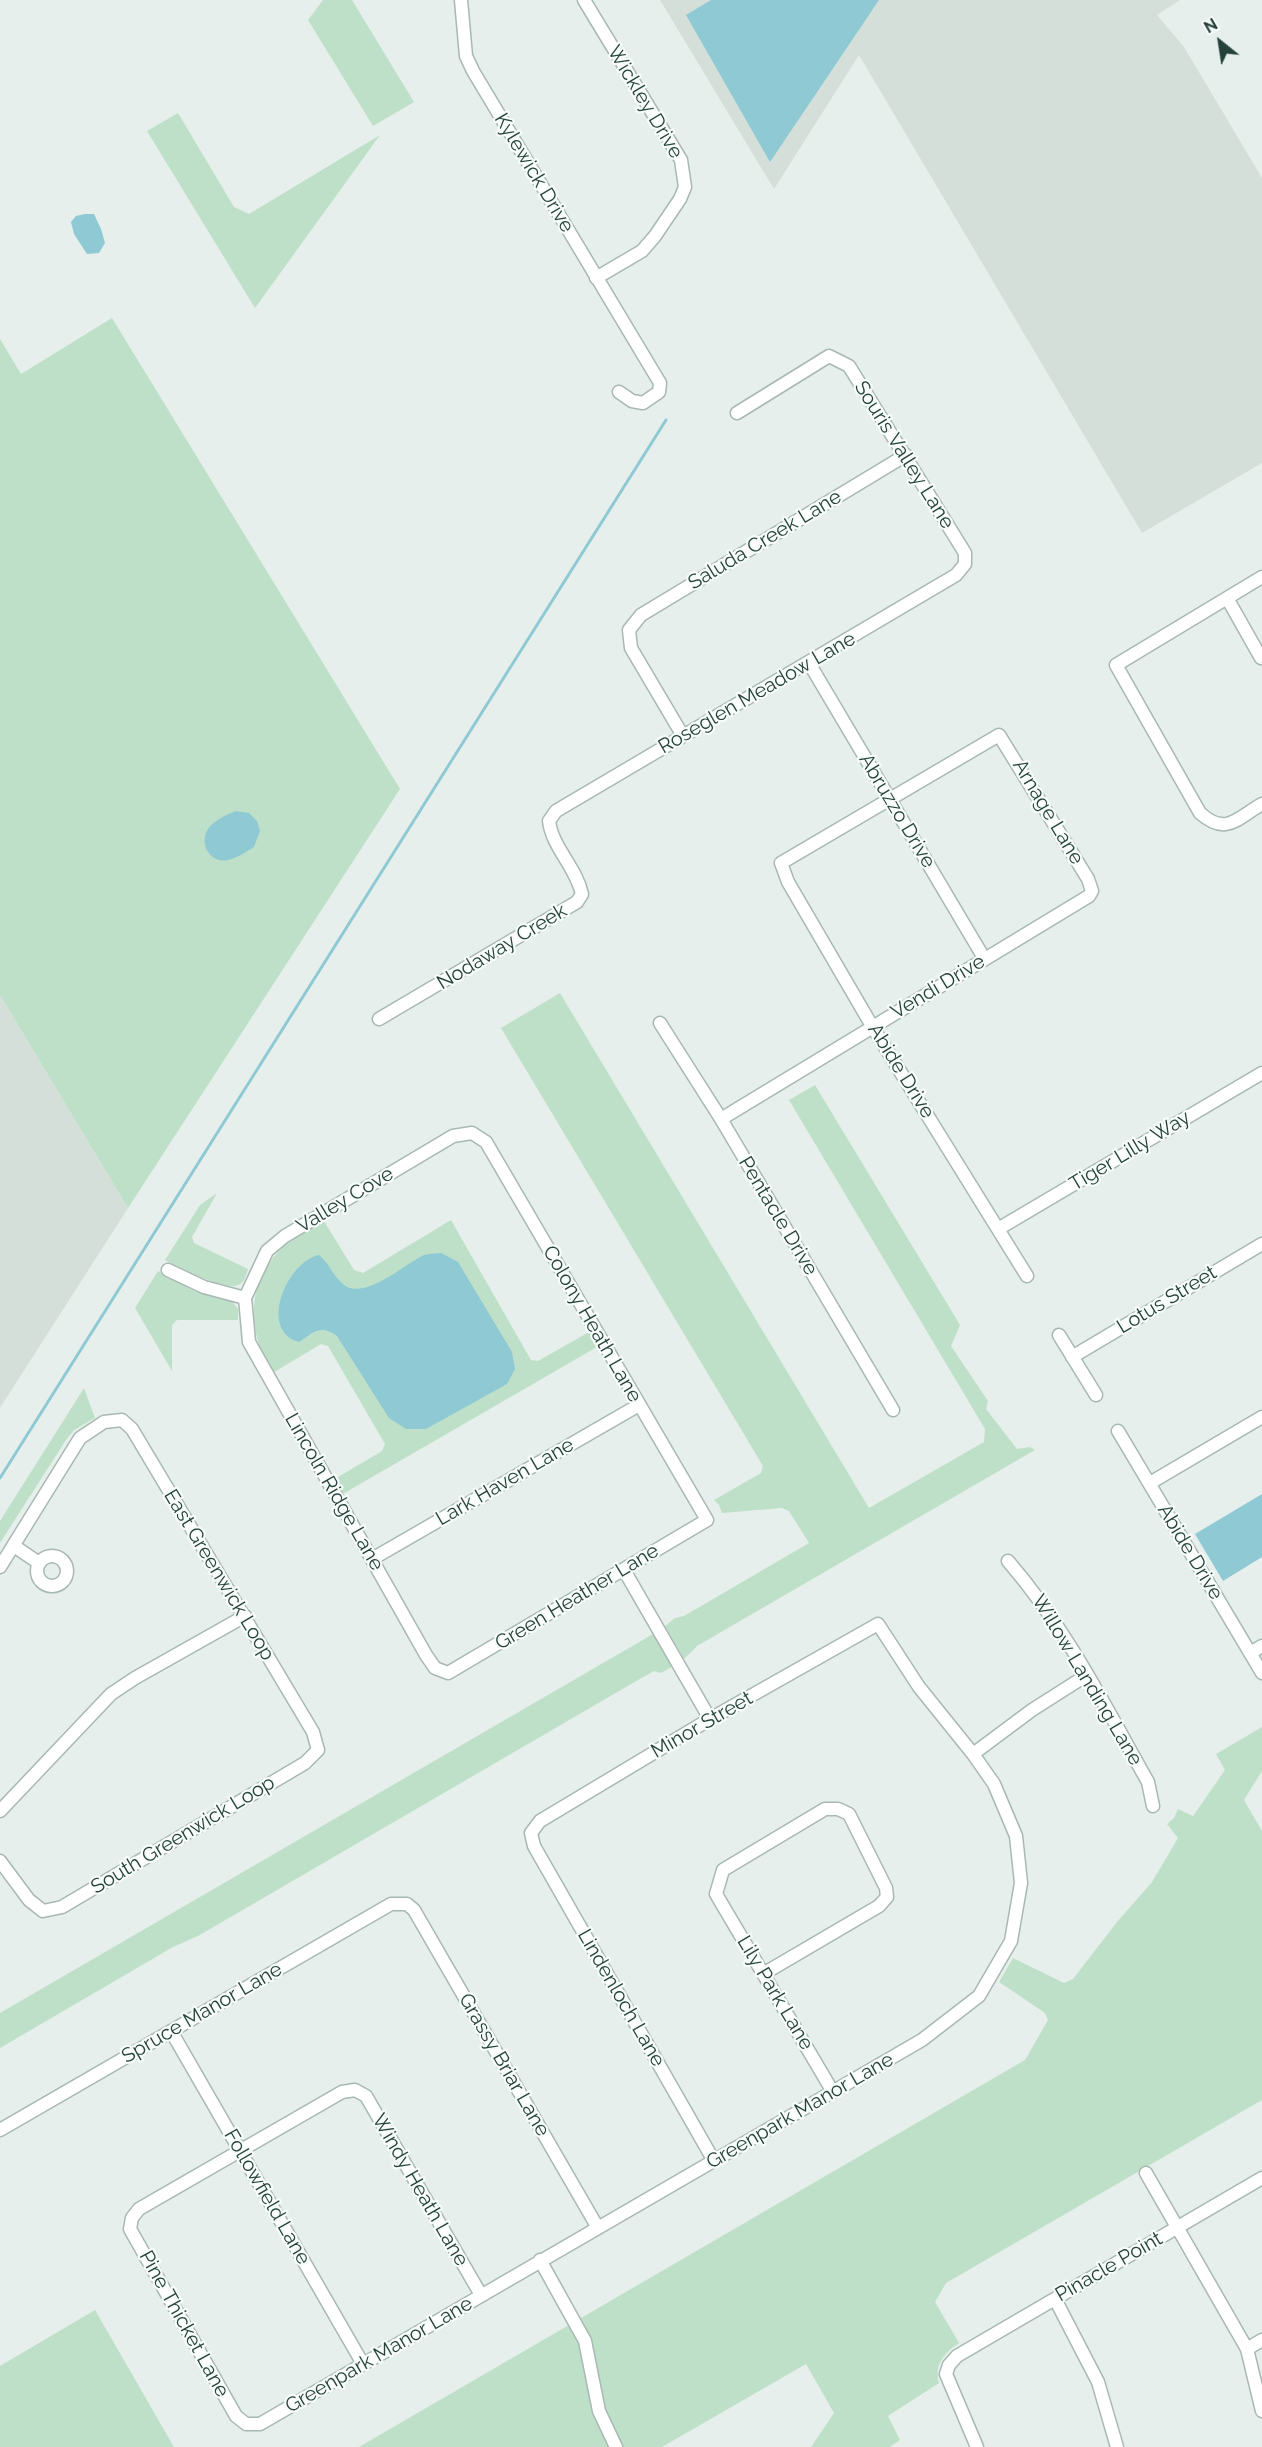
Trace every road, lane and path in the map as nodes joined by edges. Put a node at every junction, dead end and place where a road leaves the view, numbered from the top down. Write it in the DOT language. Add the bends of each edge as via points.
graph roads {
  1 [pos="461,0"];
  2 [pos="584,0"];
  3 [pos="596,278"];
  4 [pos="619,392"];
  5 [pos="737,413"];
  6 [pos="906,455"];
  7 [pos="965,564"];
  8 [pos="1262,577"];
  9 [pos="1227,598"];
  10 [pos="1261,658"];
  11 [pos="809,663"];
  12 [pos="683,736"];
  13 [pos="889,798"];
  14 [pos="1262,804"];
  15 [pos="549,820"];
  16 [pos="1092,891"];
  17 [pos="984,958"];
  18 [pos="379,1019"];
  19 [pos="660,1023"];
  20 [pos="872,1026"];
  21 [pos="1262,1072"];
  22 [pos="721,1119"];
  23 [pos="472,1133"];
  24 [pos="998,1229"];
  25 [pos="1262,1244"];
  26 [pos="168,1270"];
  27 [pos="1027,1276"];
  28 [pos="245,1298"];
  29 [pos="1059,1335"];
  30 [pos="1072,1357"];
  31 [pos="1096,1395"];
  32 [pos="639,1405"];
  33 [pos="893,1410"];
  34 [pos="1262,1417"];
  35 [pos="1118,1431"];
  36 [pos="1150,1483"];
  37 [pos="707,1520"];
  38 [pos="14,1546"];
  39 [pos="372,1559"];
  40 [pos="1008,1562"];
  41 [pos="39,1563"];
  42 [pos="0,1567"];
  43 [pos="624,1570"];
  44 [pos="245,1616"];
  45 [pos="878,1624"];
  46 [pos="1262,1646"];
  47 [pos="1250,1653"];
  48 [pos="448,1673"];
  49 [pos="1262,1673"];
  50 [pos="1087,1675"];
  51 [pos="710,1719"];
  52 [pos="318,1750"];
  53 [pos="973,1755"];
  54 [pos="1153,1806"];
  55 [pos="0,1811"];
  56 [pos="531,1833"];
  57 [pos="0,1861"];
  58 [pos="407,1904"];
  59 [pos="764,1974"];
  60 [pos="171,2031"];
  61 [pos="833,2092"];
  62 [pos="0,2129"];
  63 [pos="240,2151"];
  64 [pos="714,2161"];
  65 [pos="1146,2173"];
  66 [pos="1262,2178"];
  67 [pos="598,2228"];
  68 [pos="1178,2228"];
  69 [pos="540,2260"];
  70 [pos="481,2295"];
  71 [pos="1055,2299"];
  72 [pos="1262,2340"];
  73 [pos="1246,2349"];
  74 [pos="363,2364"];
  75 [pos="1262,2411"];
  76 [pos="246,2424"];
  77 [pos="616,2447"];
  78 [pos="977,2447"];
  79 [pos="1117,2447"];
  1 -- 3 [label="street, Kylewick Drive" via="466,56 473,71"];
  2 -- 3 [label="street, Wickley Drive" via="681,160 685,187 670,215 642,250"];
  3 -- 4 [label="street, Kylewick Drive" via="660,383 659,392 643,403"];
  5 -- 6 [label="street, Souris Valley Lane" via="829,356 849,366"];
  6 -- 7 [label="street, Souris Valley Lane" via="964,553"];
  6 -- 12 [label="street, Saluda Creek Lane" via="641,615 628,630 631,648"];
  7 -- 11 [label="street, Roseglen Meadow Lane" via="956,575"];
  8 -- 9 [label="street"];
  9 -- 10 [label="street"];
  9 -- 14 [label="street" via="1116,665 1200,813 1213,824 1225,826"];
  11 -- 12 [label="street, Roseglen Meadow Lane"];
  11 -- 13 [label="street, Abruzzo Drive"];
  12 -- 15 [label="street, Roseglen Meadow Lane" via="556,811"];
  13 -- 16 [label="street, Arnage Lane" via="999,735"];
  13 -- 17 [label="street, Abruzzo Drive"];
  13 -- 20 [label="street, Abide Drive" via="781,863 788,882"];
  15 -- 18 [label="street, Nodaway Creek" via="550,831 579,882 582,894 577,902"];
  16 -- 17 [label="street, Vendi Drive"];
  17 -- 20 [label="street, Vendi Drive"];
  19 -- 22 [label="street, Pentacle Drive"];
  20 -- 22 [label="street, Vendi Drive"];
  20 -- 24 [label="street, Abide Drive"];
  21 -- 24 [label="street, Tiger Lilly Way"];
  22 -- 33 [label="street, Pentacle Drive"];
  23 -- 28 [label="street, Valley Cove" via="453,1137 285,1236 267,1251"];
  23 -- 32 [label="street, Colony Heath Lane" via="486,1142"];
  24 -- 27 [label="street, Abide Drive"];
  25 -- 30 [label="street, Lotus Street"];
  26 -- 28 [label="street" via="204,1287"];
  28 -- 39 [label="street, Lincoln Ridge Lane" via="249,1342"];
  29 -- 30 [label="street"];
  30 -- 31 [label="street"];
  32 -- 37 [label="street, Colony Heath Lane"];
  32 -- 39 [label="street, Lark Haven Lane"];
  34 -- 36 [label="street"];
  35 -- 36 [label="street, Abide Drive"];
  36 -- 47 [label="street, Abide Drive"];
  37 -- 43 [label="street, Green Heather Lane"];
  38 -- 41 [label="street"];
  38 -- 42 [label="street"];
  38 -- 44 [label="street, East Greenwick Loop" via="80,1438 104,1422 122,1420 132,1429"];
  39 -- 48 [label="street, Lincoln Ridge Lane" via="435,1668"];
  40 -- 50 [label="street, Willow Landing Lane" via="1062,1631"];
  43 -- 48 [label="street, Green Heather Lane"];
  43 -- 51 [label="street"];
  44 -- 52 [label="street, East Greenwick Loop" via="313,1732"];
  44 -- 55 [label="street" via="111,1694"];
  45 -- 51 [label="street, Minor Street"];
  45 -- 53 [label="street, Greenpark Manor Lane" via="919,1688"];
  46 -- 47 [label="street"];
  47 -- 49 [label="street, Abide Drive"];
  50 -- 53 [label="street"];
  50 -- 54 [label="street, Willow Landing Lane" via="1148,1782"];
  51 -- 56 [label="street, Minor Street" via="540,1821"];
  52 -- 57 [label="street, South Greenwick Loop" via="305,1763 62,1906 43,1911"];
  53 -- 61 [label="street, Greenpark Manor Lane" via="994,1784 1016,1836 1021,1883 1011,1941 979,1996 922,2040"];
  56 -- 64 [label="street, Lindenloch Lane" via="534,1846"];
  58 -- 60 [label="street, Spruce Manor Lane" via="391,1904"];
  58 -- 67 [label="street, Grassy Briar Lane"];
  59 -- 59 [label="street, Lily Park Lane" via="716,1894 723,1870 825,1809 849,1814 887,1897 879,1906"];
  59 -- 61 [label="street, Lily Park Lane"];
  60 -- 62 [label="street, Spruce Manor Lane"];
  60 -- 63 [label="street, Followfield Lane"];
  61 -- 64 [label="street, Greenpark Manor Lane"];
  63 -- 70 [label="street, Windy Heath Lane" via="342,2092 355,2090 366,2096"];
  63 -- 74 [label="street, Followfield Lane"];
  63 -- 76 [label="street, Pine Thicket Lane" via="139,2209 130,2229 236,2416"];
  64 -- 67 [label="street, Greenpark Manor Lane"];
  65 -- 68 [label="street"];
  66 -- 68 [label="street, Pinacle Point"];
  67 -- 69 [label="street, Greenpark Manor Lane"];
  68 -- 71 [label="street, Pinacle Point"];
  68 -- 73 [label="street"];
  69 -- 70 [label="street, Greenpark Manor Lane"];
  69 -- 77 [label="street" via="585,2341 599,2411"];
  70 -- 74 [label="street, Greenpark Manor Lane"];
  71 -- 78 [label="street, Pinacle Point" via="957,2356 949,2365 946,2374"];
  71 -- 79 [label="street" via="1098,2382"];
  72 -- 73 [label="street"];
  73 -- 75 [label="street"];
  74 -- 76 [label="street, Greenpark Manor Lane" via="260,2424"];
}
